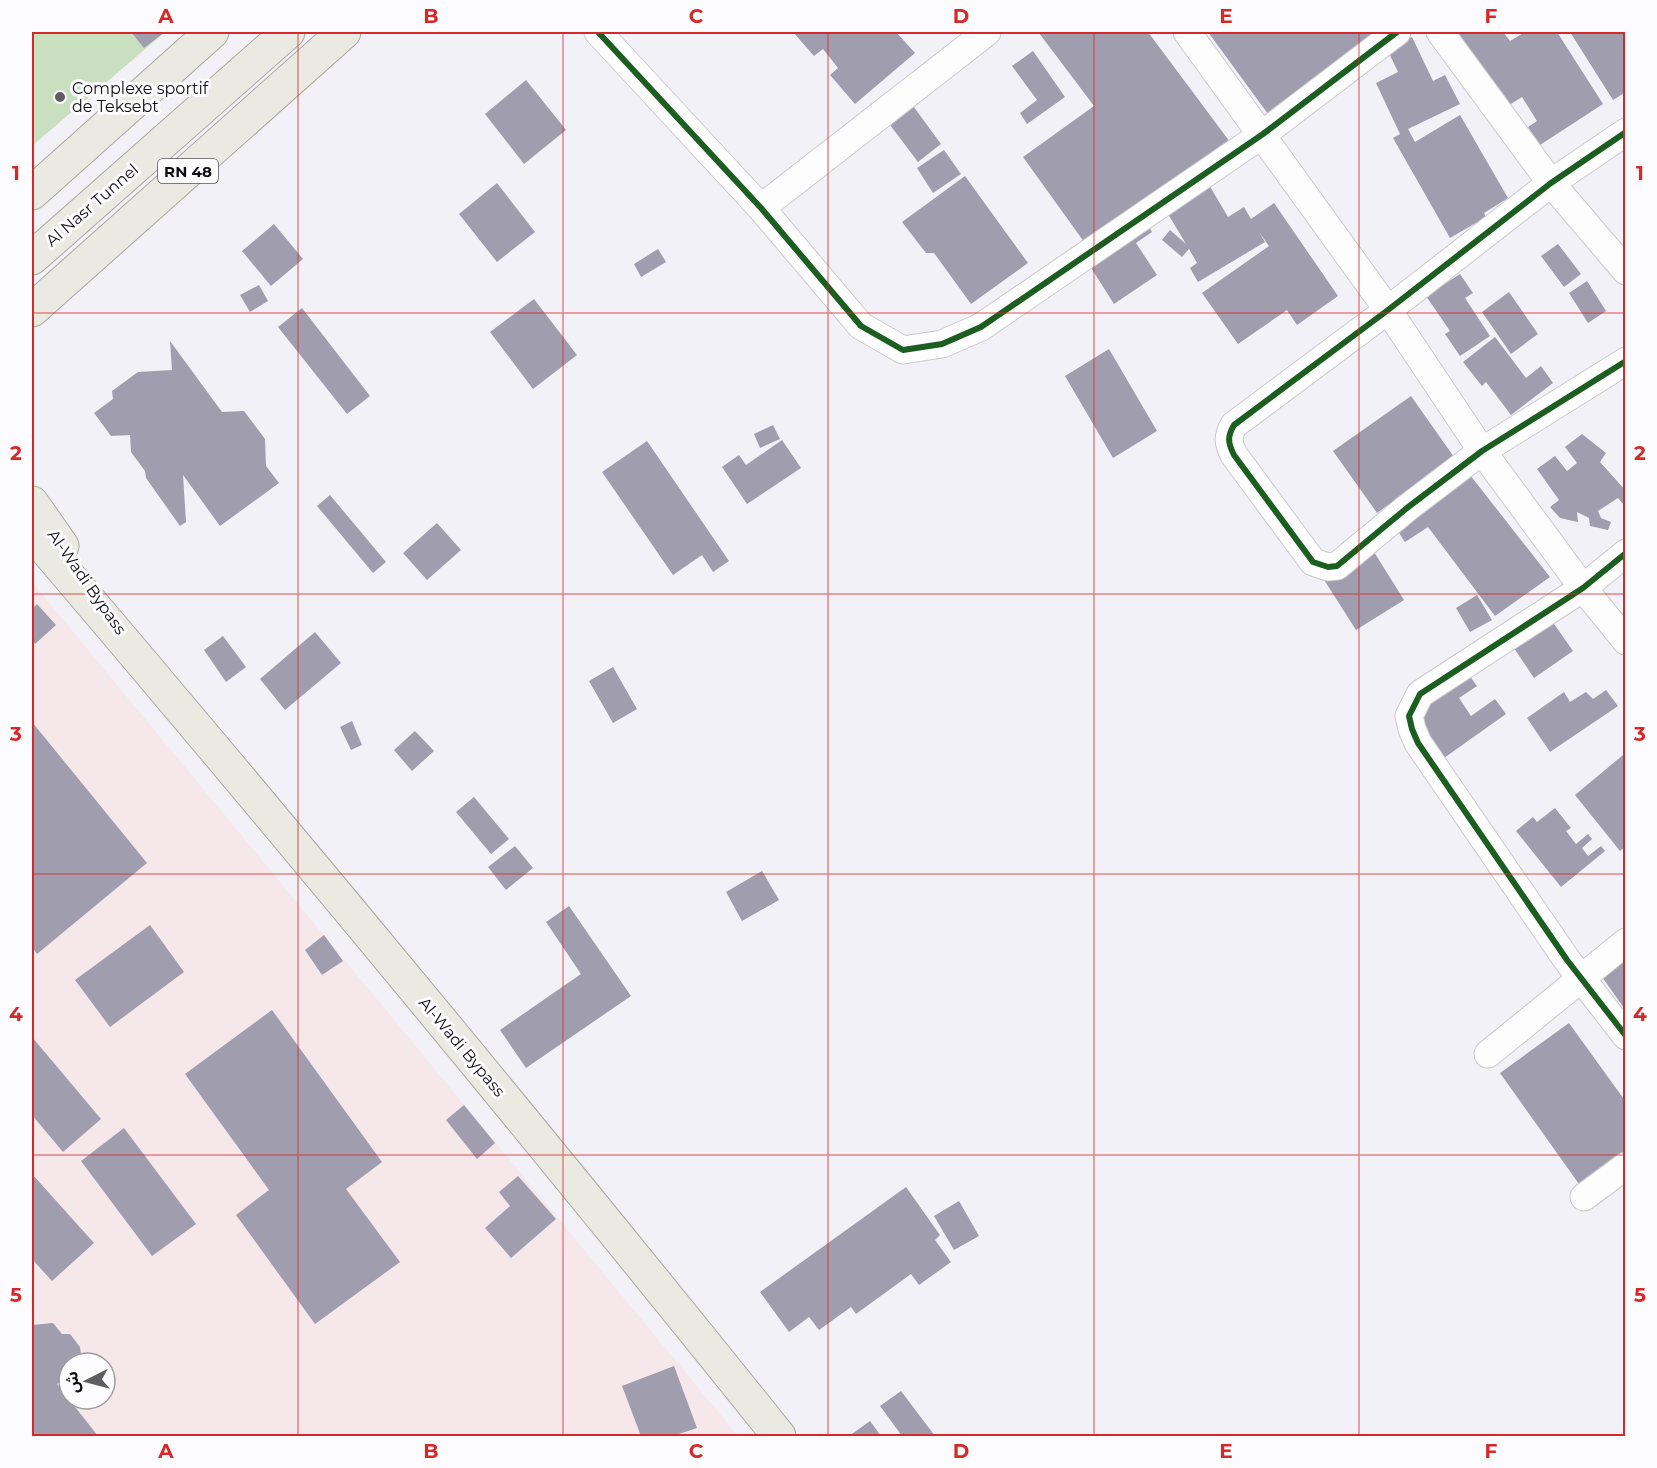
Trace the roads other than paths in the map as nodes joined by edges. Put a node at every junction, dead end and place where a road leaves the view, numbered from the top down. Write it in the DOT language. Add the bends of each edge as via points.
graph roads {
  1 [pos="212,32"];
  2 [pos="261,32"];
  3 [pos="288,32"];
  4 [pos="344,32"];
  5 [pos="598,32"];
  6 [pos="987,32"];
  7 [pos="1187,32"];
  8 [pos="1397,32"];
  9 [pos="1440,32"];
  10 [pos="1626,132"];
  11 [pos="1263,134"];
  12 [pos="1551,183"];
  13 [pos="32,193"];
  14 [pos="761,208"];
  15 [pos="32,232"];
  16 [pos="32,258"];
  17 [pos="1626,271"];
  18 [pos="32,310"];
  19 [pos="1388,310"];
  20 [pos="1626,361"];
  21 [pos="1482,451"];
  22 [pos="32,503"];
  23 [pos="32,533"];
  24 [pos="1626,553"];
  25 [pos="1583,588"];
  26 [pos="1626,641"];
  27 [pos="141,661"];
  28 [pos="1626,942"];
  29 [pos="1581,979"];
  30 [pos="1626,1036"];
  31 [pos="1488,1054"];
  32 [pos="1626,1166"];
  33 [pos="1584,1197"];
  34 [pos="779,1437"];
  1 -- 13 [label="main road"];
  2 -- 15 [label="main road, Al Nasr Tunnel"];
  3 -- 16 [label="main road, Al Nasr Tunnel"];
  4 -- 18 [label="main road, RN 48"];
  5 -- 14 [label="street"];
  6 -- 14 [label="street"];
  7 -- 11 [label="street"];
  8 -- 11 [label="street"];
  9 -- 12 [label="street"];
  10 -- 12 [label="street"];
  11 -- 14 [label="street" via="981,327 942,344 903,350 861,326"];
  11 -- 19 [label="street"];
  12 -- 17 [label="street"];
  12 -- 19 [label="street"];
  19 -- 21 [label="street"];
  19 -- 21 [label="street" via="1234,425 1229,441 1234,455 1312,562 1328,567 1337,566"];
  20 -- 21 [label="street"];
  21 -- 25 [label="street"];
  22 -- 27 [label="main road, Al-Wadi Bypass"];
  23 -- 27 [label="main road, Al-Wadi Bypass"];
  24 -- 25 [label="street"];
  25 -- 26 [label="street"];
  25 -- 29 [label="street" via="1420,694 1409,716 1418,743"];
  27 -- 34 [label="main road, Al-Wadi Bypass" via="611,1226"];
  28 -- 29 [label="street"];
  29 -- 30 [label="street"];
  29 -- 31 [label="street"];
  32 -- 33 [label="street"];
}
